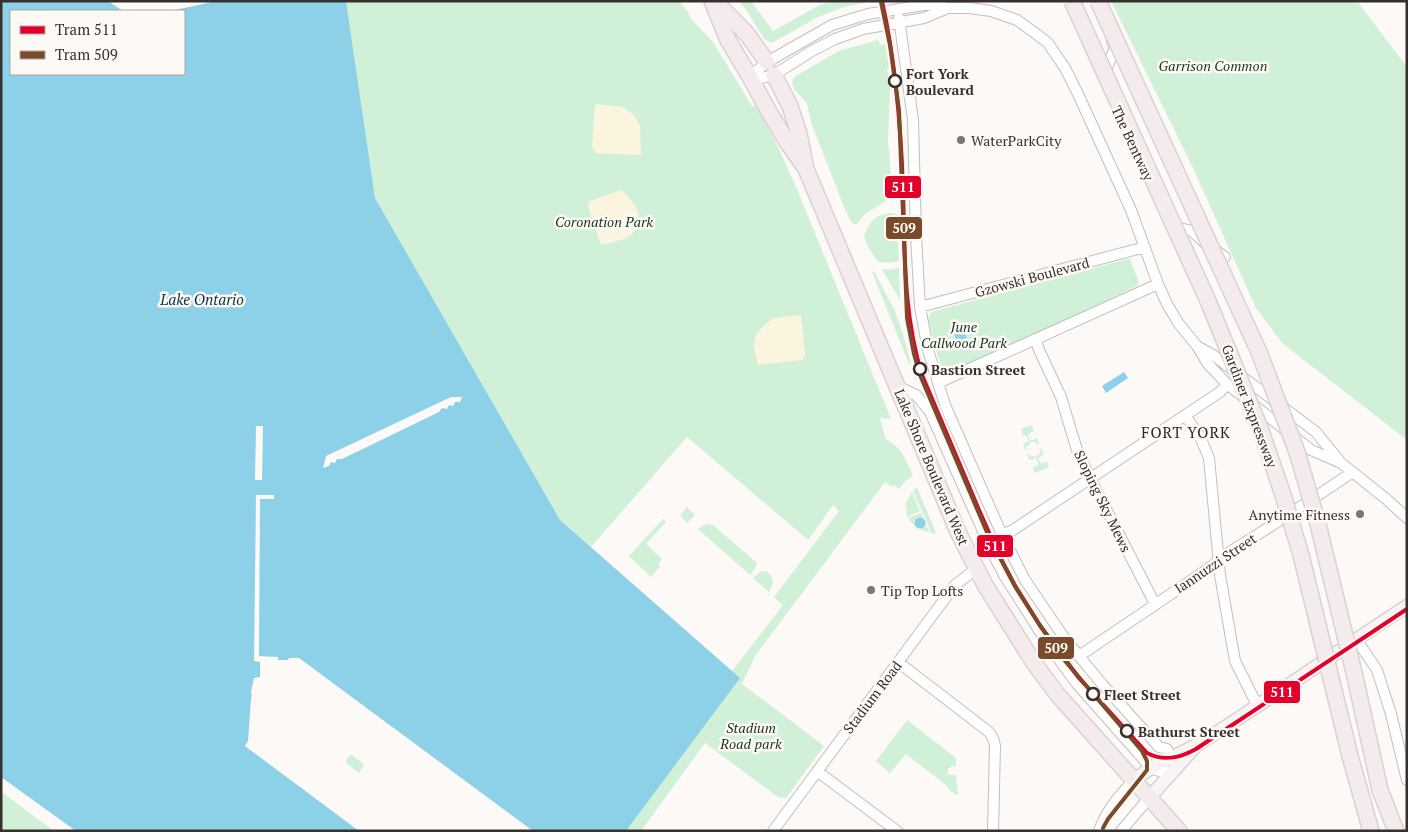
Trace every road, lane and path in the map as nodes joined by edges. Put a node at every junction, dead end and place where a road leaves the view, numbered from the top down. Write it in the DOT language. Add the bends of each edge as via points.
graph roads {
  1 [pos="713,1"];
  2 [pos="1072,1"];
  3 [pos="1096,1"];
  4 [pos="948,8"];
  5 [pos="898,9"];
  6 [pos="900,23"];
  7 [pos="770,68"];
  8 [pos="751,78"];
  9 [pos="806,169"];
  10 [pos="1145,247"];
  11 [pos="1225,257"];
  12 [pos="1158,284"];
  13 [pos="920,307"];
  14 [pos="1035,339"];
  15 [pos="1197,346"];
  16 [pos="938,383"];
  17 [pos="1227,384"];
  18 [pos="897,386"];
  19 [pos="1185,415"];
  20 [pos="1341,463"];
  21 [pos="1353,472"];
  22 [pos="1090,478"];
  23 [pos="1407,518"];
  24 [pos="1002,535"];
  25 [pos="1219,559"];
  26 [pos="976,569"];
  27 [pos="1155,604"];
  28 [pos="1407,606"];
  29 [pos="1356,639"];
  30 [pos="1079,656"];
  31 [pos="898,662"];
  32 [pos="1257,705"];
  33 [pos="1198,744"];
  34 [pos="1167,749"];
  35 [pos="1350,756"];
  36 [pos="1151,768"];
  37 [pos="817,771"];
  38 [pos="1173,772"];
  39 [pos="1407,780"];
  40 [pos="1134,781"];
  41 [pos="1380,790"];
  42 [pos="1149,798"];
  43 [pos="774,831"];
  44 [pos="897,831"];
  45 [pos="992,831"];
  46 [pos="1099,831"];
  47 [pos="1121,831"];
  48 [pos="1179,831"];
  49 [pos="1362,831"];
  50 [pos="1371,831"];
  51 [pos="1391,831"];
  52 [pos="1396,831"];
  1 -- 7 [label="highway, Lake Shore Boulevard West" via="747,34"];
  1 -- 8 [label="highway, Lake Shore Boulevard West" via="728,40"];
  2 -- 35 [label="highway, Gardiner Expressway, bridge" via="1208,301 1260,428 1301,555"];
  3 -- 11 [label="street, The Bentway" via="1115,47 1103,78 1171,226 1192,231"];
  3 -- 41 [label="highway, Gardiner Expressway, bridge" via="1259,352 1297,452 1318,524"];
  4 -- 5 [label="street" via="924,5"];
  4 -- 6 [label="street"];
  4 -- 10 [label="street" via="998,13 1017,20 1048,43 1078,94"];
  5 -- 6 [label="street"];
  5 -- 7 [label="street" via="832,25"];
  6 -- 7 [label="street" via="863,29"];
  6 -- 13 [label="street" via="913,120"];
  7 -- 8 [label="street" via="754,73"];
  7 -- 9 [label="highway, Lake Shore Boulevard West" via="790,106"];
  8 -- 9 [label="highway, Lake Shore Boulevard West"];
  9 -- 18 [label="highway, Lake Shore Boulevard West"];
  10 -- 12 [label="street"];
  10 -- 13 [label="street, Gzowski Boulevard"];
  12 -- 14 [label="street"];
  12 -- 15 [label="street" via="1179,324"];
  13 -- 16 [label="street"];
  14 -- 16 [label="street"];
  14 -- 22 [label="street, Sloping Sky Mews" via="1061,397 1077,450"];
  15 -- 17 [label="street" via="1208,364"];
  15 -- 20 [label="street" via="1316,432"];
  16 -- 24 [label="street"];
  17 -- 19 [label="street"];
  17 -- 20 [label="street" via="1311,450"];
  18 -- 26 [label="highway, Lake Shore Boulevard West"];
  18 -- 36 [label="street" via="916,395 930,412 1004,575 1049,646 1077,684"];
  19 -- 22 [label="street"];
  19 -- 25 [label="street" via="1202,439 1209,458"];
  20 -- 21 [label="street"];
  21 -- 23 [label="street"];
  21 -- 25 [label="street, Iannuzzi Street"];
  22 -- 24 [label="street"];
  22 -- 27 [label="street, Sloping Sky Mews"];
  24 -- 30 [label="street" via="1025,580"];
  25 -- 27 [label="street, Iannuzzi Street"];
  25 -- 32 [label="street" via="1235,661"];
  26 -- 31 [label="street, Stadium Road" via="955,585"];
  26 -- 40 [label="highway, Lake Shore Boulevard West" via="1056,694"];
  27 -- 30 [label="street, Iannuzzi Street"];
  28 -- 29 [label="main road"];
  29 -- 32 [label="main road"];
  29 -- 39 [label="street" via="1377,670"];
  30 -- 34 [label="street" via="1159,748"];
  31 -- 37 [label="street, Stadium Road"];
  31 -- 45 [label="street" via="993,738"];
  32 -- 33 [label="main road"];
  33 -- 36 [label="main road"];
  33 -- 38 [label="main road"];
  35 -- 49 [label="highway"];
  35 -- 50 [label="highway, Gardiner Expressway"];
  36 -- 38 [label="street"];
  36 -- 40 [label="main road"];
  37 -- 43 [label="street, Stadium Road"];
  37 -- 44 [label="street"];
  38 -- 42 [label="main road"];
  40 -- 42 [label="highway, Lake Shore Boulevard West"];
  40 -- 46 [label="street" via="1118,797"];
  41 -- 51 [label="highway, Gardiner Expressway"];
  41 -- 52 [label="highway"];
  42 -- 47 [label="street"];
  42 -- 48 [label="highway, Lake Shore Boulevard West"];
}
